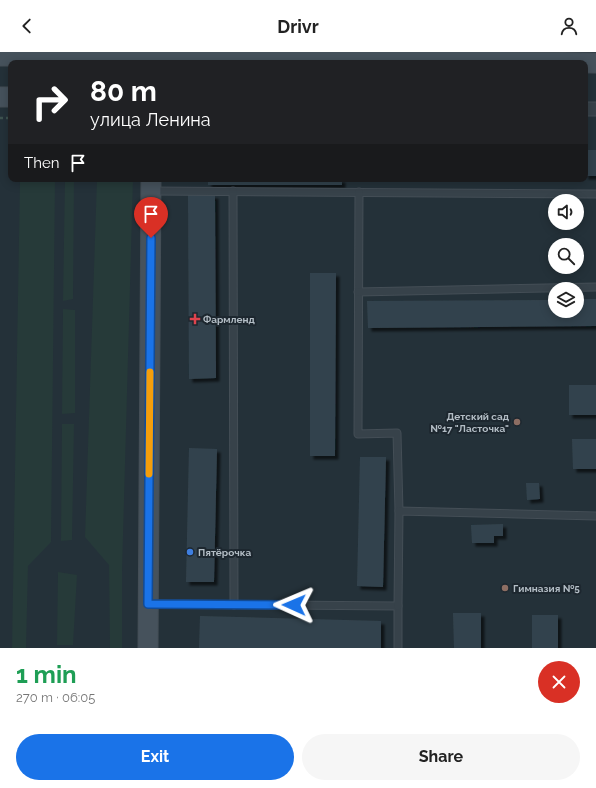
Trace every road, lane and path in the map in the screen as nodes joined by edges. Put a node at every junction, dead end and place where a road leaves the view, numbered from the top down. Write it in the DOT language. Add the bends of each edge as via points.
graph roads {
  1 [pos="0,56"];
  2 [pos="145,57"];
  3 [pos="370,60"];
  4 [pos="151,185"];
  5 [pos="234,191"];
  6 [pos="359,192"];
  7 [pos="596,194"];
  8 [pos="596,287"];
  9 [pos="358,292"];
  10 [pos="399,511"];
  11 [pos="596,516"];
  12 [pos="148,604"];
  13 [pos="234,605"];
  14 [pos="398,606"];
  15 [pos="148,648"];
  16 [pos="398,648"];
  1 -- 2 [label="main road"];
  2 -- 3 [label="main road"];
  4 -- 5 [label="lane"];
  4 -- 12 [label="main road"];
  5 -- 6 [label="lane"];
  5 -- 13 [label="lane"];
  6 -- 7 [label="lane"];
  6 -- 9 [label="lane"];
  8 -- 9 [label="lane"];
  9 -- 10 [label="lane" via="358,434 397,433"];
  10 -- 11 [label="lane"];
  10 -- 14 [label="lane"];
  12 -- 13 [label="lane"];
  12 -- 15 [label="main road"];
  13 -- 14 [label="lane"];
  14 -- 16 [label="lane"];
}
